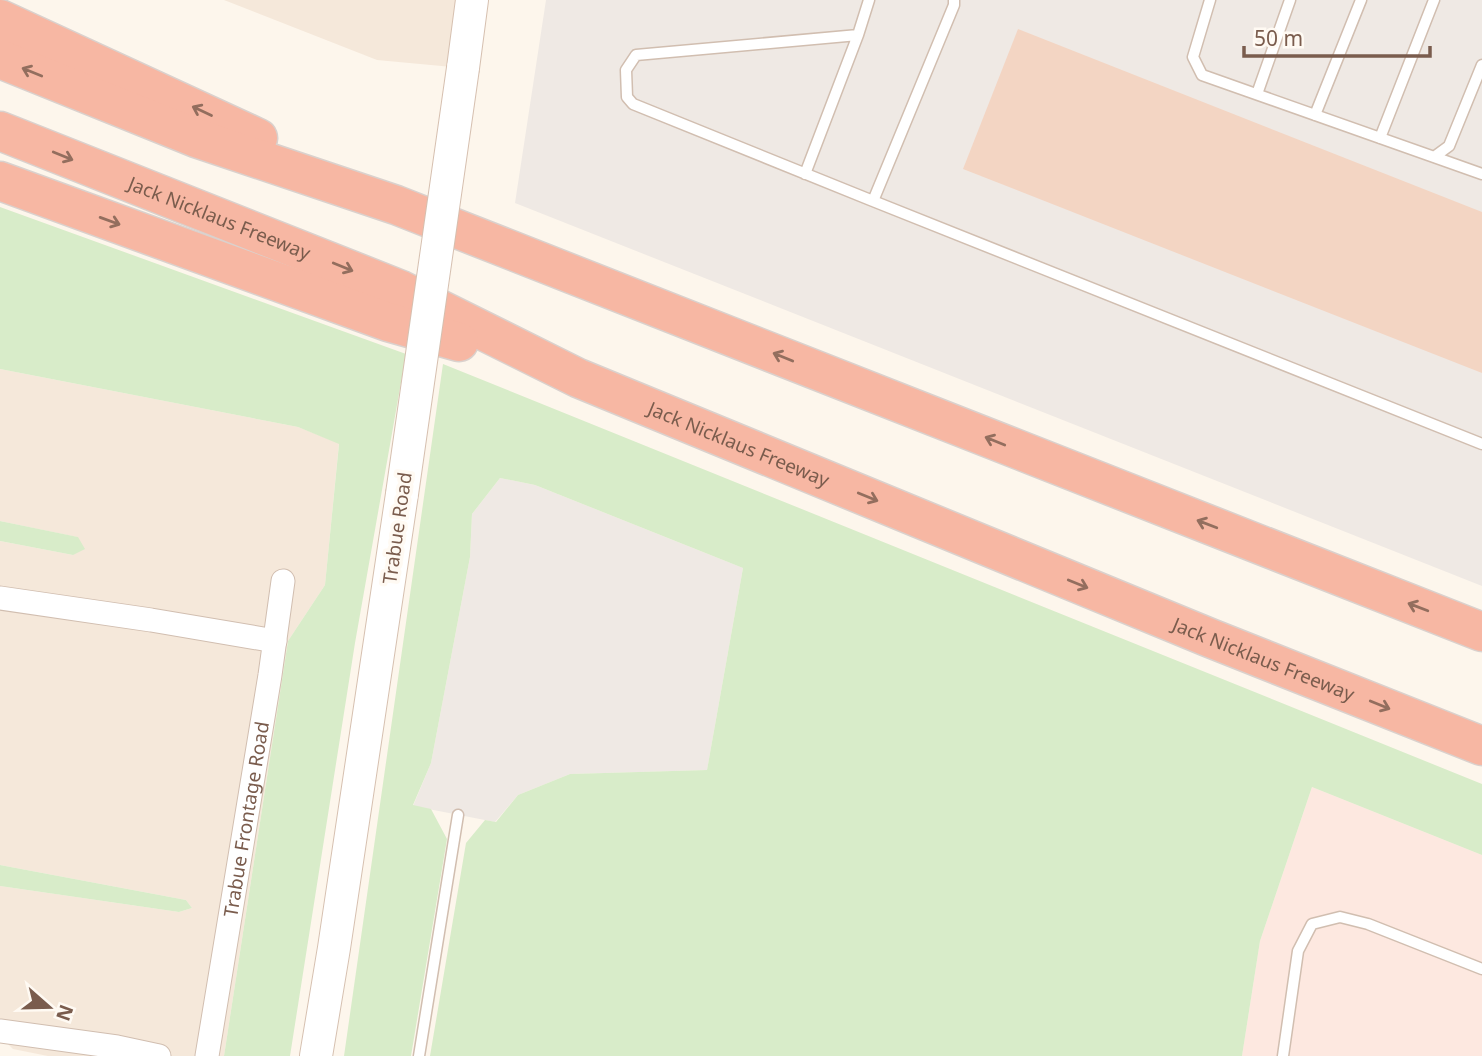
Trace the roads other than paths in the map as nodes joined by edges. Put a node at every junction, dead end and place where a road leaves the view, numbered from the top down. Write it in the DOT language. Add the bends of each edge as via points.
graph roads {
  1 [pos="472,0"];
  2 [pos="869,0"];
  3 [pos="954,0"];
  4 [pos="1210,0"];
  5 [pos="1290,0"];
  6 [pos="1361,0"];
  7 [pos="1434,0"];
  8 [pos="0,19"];
  9 [pos="858,35"];
  10 [pos="0,60"];
  11 [pos="1482,65"];
  12 [pos="1257,94"];
  13 [pos="1315,115"];
  14 [pos="0,131"];
  15 [pos="1380,138"];
  16 [pos="1434,158"];
  17 [pos="805,174"];
  18 [pos="1482,174"];
  19 [pos="0,181"];
  20 [pos="873,201"];
  21 [pos="396,205"];
  22 [pos="578,378"];
  23 [pos="1482,444"];
  24 [pos="283,581"];
  25 [pos="0,598"];
  26 [pos="1482,632"];
  27 [pos="275,641"];
  28 [pos="1482,746"];
  29 [pos="458,815"];
  30 [pos="1482,969"];
  31 [pos="0,1031"];
  32 [pos="159,1056"];
  33 [pos="207,1056"];
  34 [pos="316,1056"];
  35 [pos="419,1056"];
  36 [pos="1283,1056"];
  1 -- 34 [label="main road, Trabue Road, bridge"];
  2 -- 9 [label="lane"];
  3 -- 20 [label="lane"];
  4 -- 12 [label="lane" via="1194,57 1202,75"];
  5 -- 12 [label="lane"];
  6 -- 13 [label="lane"];
  7 -- 15 [label="lane"];
  21 -- 8 [label="highway, one-way"];
  9 -- 17 [label="lane"];
  9 -- 17 [label="lane" via="636,55 626,70 627,97 633,104"];
  21 -- 10 [label="highway, one-way" via="196,138"];
  11 -- 16 [label="lane" via="1449,146"];
  12 -- 13 [label="lane"];
  13 -- 15 [label="lane"];
  14 -- 22 [label="highway, Jack Nicklaus Freeway, one-way" via="401,290"];
  15 -- 16 [label="lane"];
  16 -- 18 [label="lane"];
  17 -- 20 [label="lane"];
  19 -- 22 [label="highway, one-way" via="388,321"];
  20 -- 23 [label="lane"];
  26 -- 21 [label="highway, one-way"];
  22 -- 28 [label="highway, Jack Nicklaus Freeway, one-way"];
  24 -- 27 [label="street, Trabue Frontage Road"];
  25 -- 27 [label="street"];
  27 -- 33 [label="street, Trabue Frontage Road"];
  29 -- 35 [label="lane"];
  30 -- 36 [label="lane" via="1368,924 1340,917 1312,924 1298,951"];
  31 -- 32 [label="street"];
}
